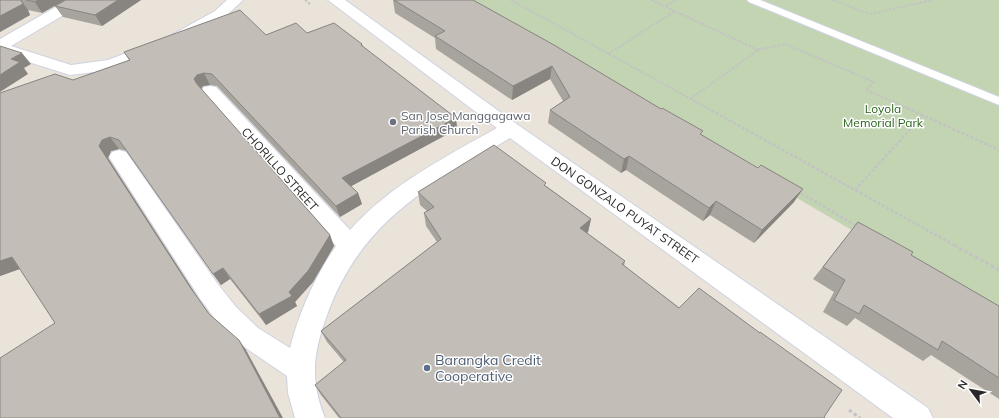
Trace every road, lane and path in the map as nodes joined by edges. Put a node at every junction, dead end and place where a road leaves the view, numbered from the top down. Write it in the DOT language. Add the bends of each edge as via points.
graph roads {
  1 [pos="79,0"];
  2 [pos="236,0"];
  3 [pos="335,0"];
  4 [pos="511,0"];
  5 [pos="651,0"];
  6 [pos="677,0"];
  7 [pos="752,0"];
  8 [pos="832,0"];
  9 [pos="932,0"];
  10 [pos="665,7"];
  11 [pos="675,11"];
  12 [pos="0,47"];
  13 [pos="758,50"];
  14 [pos="608,54"];
  15 [pos="210,90"];
  16 [pos="690,99"];
  17 [pos="999,101"];
  18 [pos="923,115"];
  19 [pos="511,129"];
  20 [pos="999,150"];
  21 [pos="119,157"];
  22 [pos="791,188"];
  23 [pos="855,190"];
  24 [pos="861,228"];
  25 [pos="350,246"];
  26 [pos="999,270"];
  27 [pos="300,369"];
  28 [pos="310,418"];
  29 [pos="918,418"];
  1 -- 12 [label="street"];
  2 -- 12 [label="street" via="220,14 174,40 111,65 70,70"];
  3 -- 19 [label="street, DON GONZALO PUYAT STREET"];
  4 -- 14 [label="path"];
  5 -- 10 [label="path"];
  6 -- 10 [label="path"];
  7 -- 17 [label="lane"];
  8 -- 9 [label="path" via="870,14"];
  10 -- 11 [label="path"];
  11 -- 13 [label="path"];
  11 -- 14 [label="path"];
  13 -- 16 [label="path"];
  13 -- 18 [label="path" via="786,44 874,82 866,90"];
  14 -- 16 [label="path"];
  15 -- 25 [label="street, CHORILLO STREET"];
  16 -- 23 [label="path"];
  18 -- 20 [label="path"];
  18 -- 23 [label="path"];
  19 -- 25 [label="street" via="396,200 371,222"];
  19 -- 29 [label="street, DON GONZALO PUYAT STREET"];
  21 -- 27 [label="street" via="227,315 249,336"];
  22 -- 24 [label="path"];
  23 -- 26 [label="path"];
  25 -- 27 [label="street" via="333,272 317,306 307,335"];
  27 -- 28 [label="street" via="303,402"];
}
